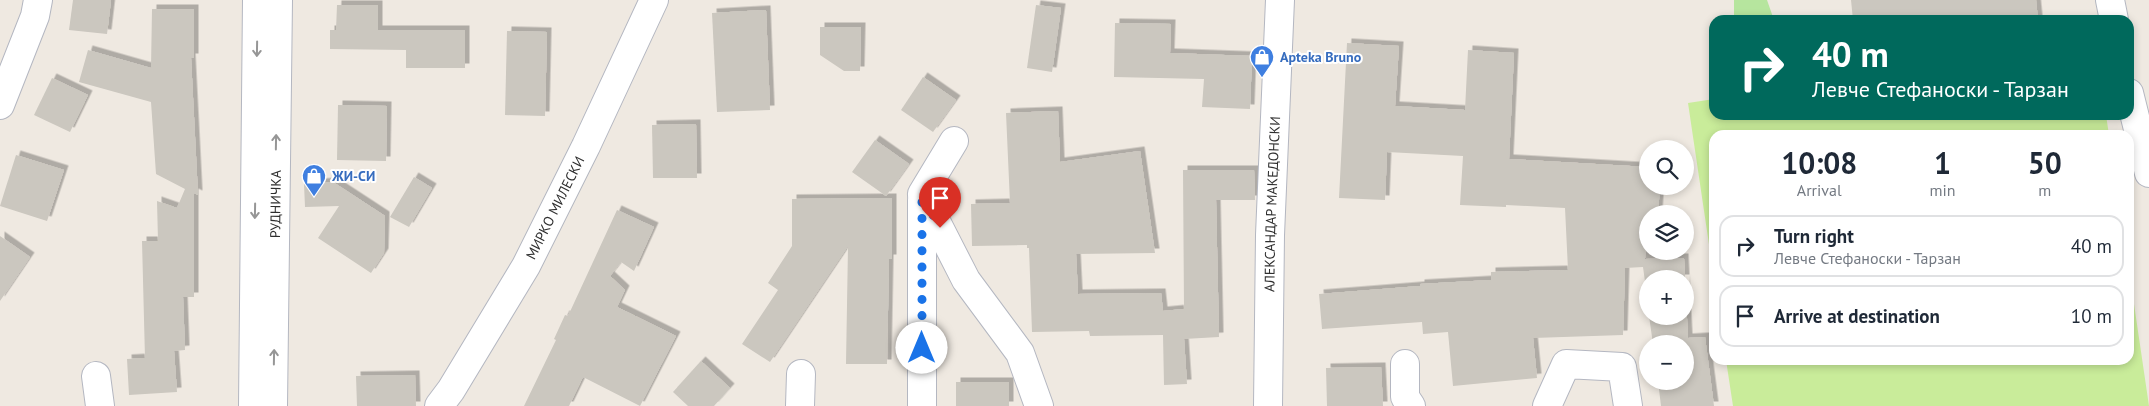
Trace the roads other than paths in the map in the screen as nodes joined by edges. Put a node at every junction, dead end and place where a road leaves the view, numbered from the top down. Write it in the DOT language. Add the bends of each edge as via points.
graph roads {
  1 [pos="38,0"];
  2 [pos="257,0"];
  3 [pos="278,0"];
  4 [pos="654,0"];
  5 [pos="1280,0"];
  6 [pos="2110,0"];
  7 [pos="2113,15"];
  8 [pos="0,105"];
  9 [pos="2134,113"];
  10 [pos="954,141"];
  11 [pos="2149,174"];
  12 [pos="922,194"];
  13 [pos="1405,364"];
  14 [pos="801,374"];
  15 [pos="96,376"];
  16 [pos="100,406"];
  17 [pos="253,406"];
  18 [pos="273,406"];
  19 [pos="440,406"];
  20 [pos="800,406"];
  21 [pos="922,406"];
  22 [pos="1039,406"];
  23 [pos="1268,406"];
  24 [pos="1411,406"];
  25 [pos="1547,406"];
  26 [pos="1628,406"];
  1 -- 8 [label="street" via="35,16"];
  2 -- 17 [label="street, РУДНИЧКА, one-way"];
  18 -- 3 [label="street, РУДНИЧКА, one-way"];
  4 -- 19 [label="street, МИРКО МИЛЕСКИ" via="526,266"];
  5 -- 23 [label="street, АЛЕКСАНДАР МАКЕДОНСКИ" via="1270,235"];
  6 -- 7 [label="street"];
  9 -- 11 [label="street"];
  10 -- 12 [label="street"];
  12 -- 21 [label="street"];
  12 -- 22 [label="street" via="966,280 1020,353"];
  13 -- 24 [label="street" via="1405,397"];
  14 -- 20 [label="street"];
  15 -- 16 [label="street"];
  25 -- 26 [label="street" via="1566,364 1622,367"];
}
